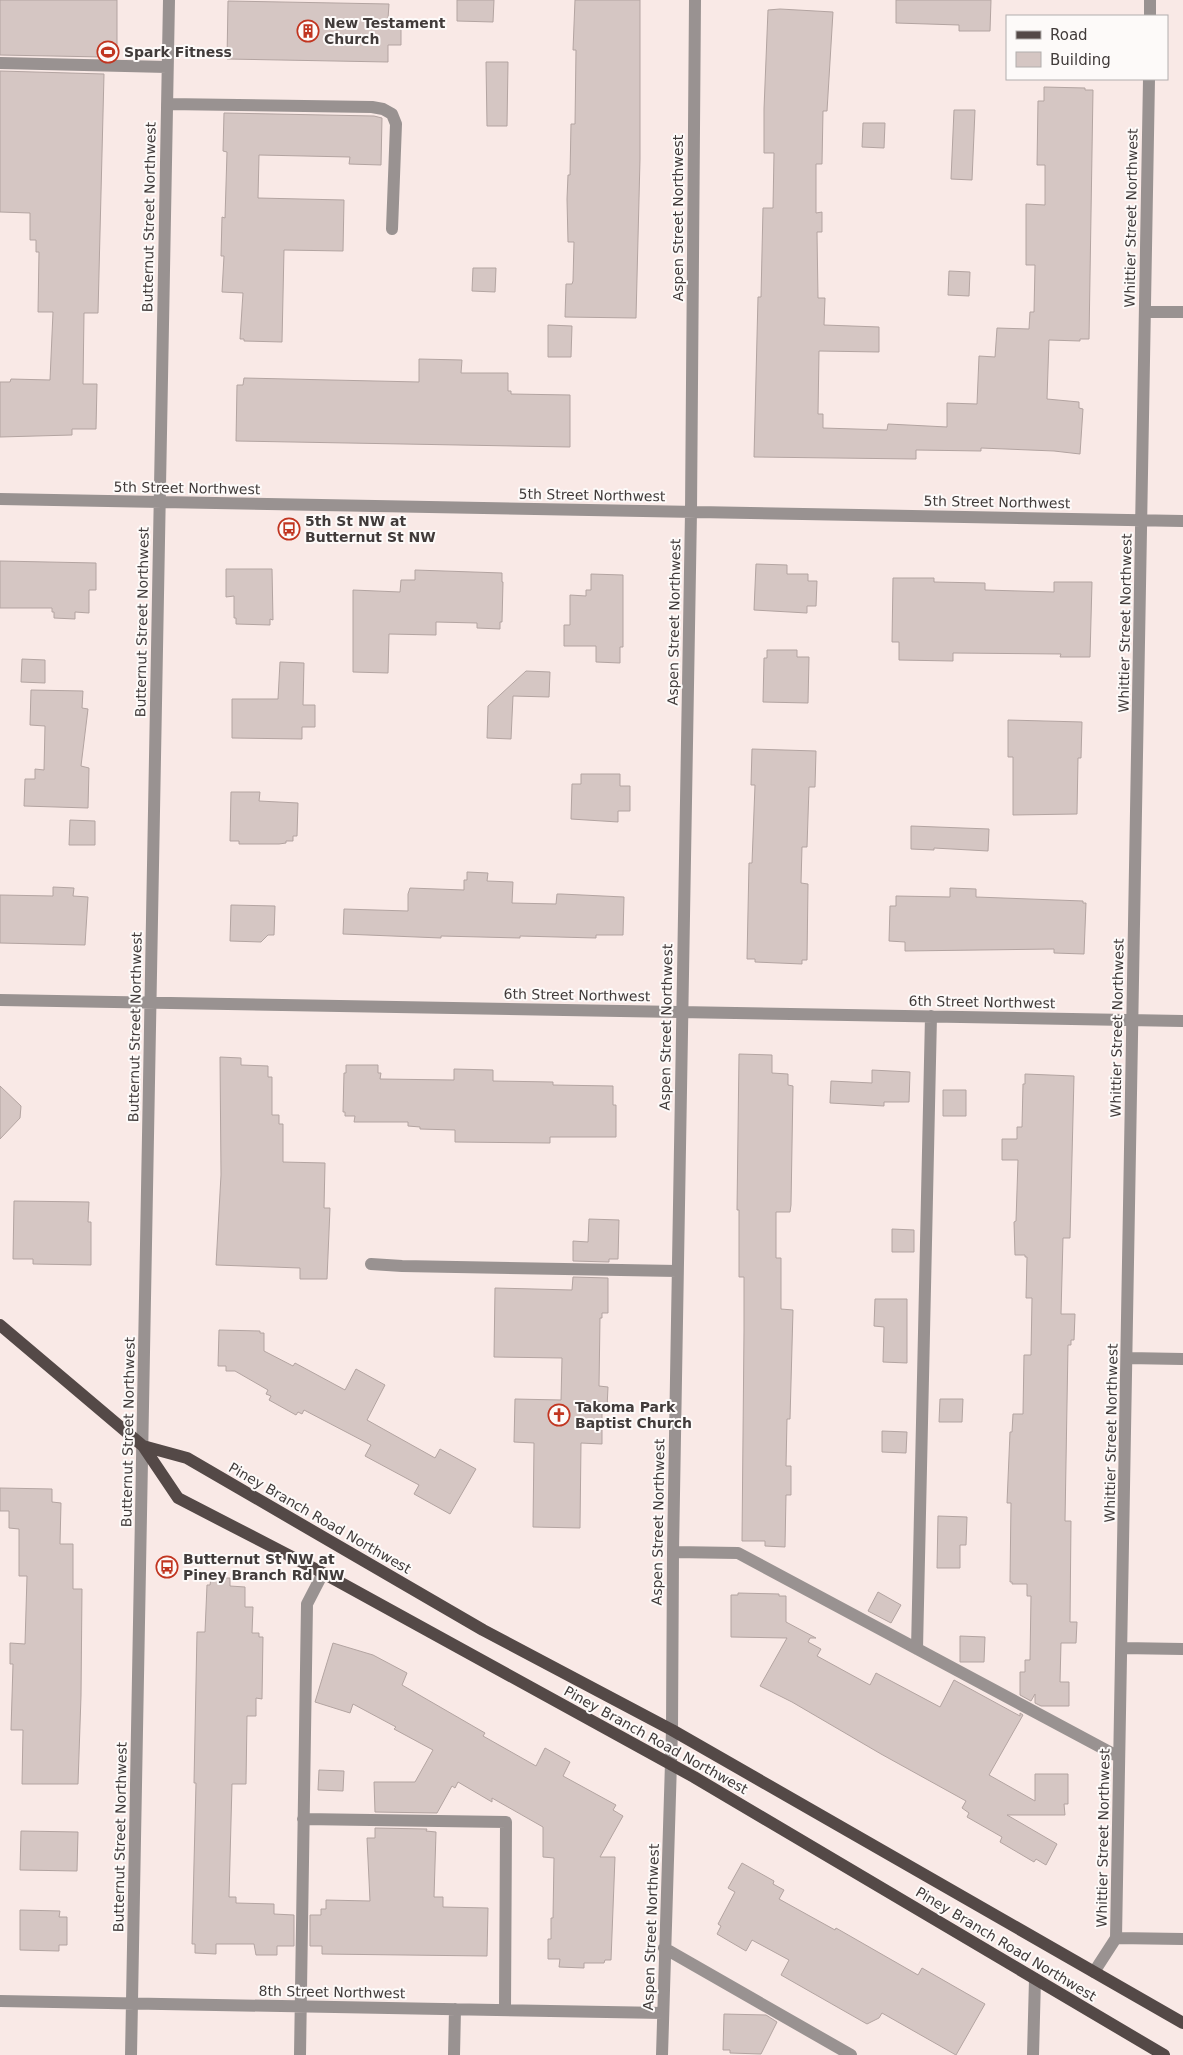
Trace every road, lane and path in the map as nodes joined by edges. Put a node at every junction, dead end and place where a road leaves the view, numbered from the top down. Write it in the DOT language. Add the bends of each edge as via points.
graph roads {
  1 [pos="169,0"];
  2 [pos="695,0"];
  3 [pos="1150,0"];
  4 [pos="1150,15"];
  5 [pos="0,63"];
  6 [pos="168,67"];
  7 [pos="1149,80"];
  8 [pos="167,104"];
  9 [pos="392,229"];
  10 [pos="1145,312"];
  11 [pos="1183,312"];
  12 [pos="0,499"];
  13 [pos="159,502"];
  14 [pos="691,512"];
  15 [pos="1142,520"];
  16 [pos="1183,521"];
  17 [pos="0,1000"];
  18 [pos="151,1003"];
  19 [pos="681,1012"];
  20 [pos="931,1016"];
  21 [pos="1132,1020"];
  22 [pos="1183,1021"];
  23 [pos="371,1264"];
  24 [pos="677,1271"];
  25 [pos="0,1325"];
  26 [pos="1127,1358"];
  27 [pos="1183,1359"];
  28 [pos="143,1446"];
  29 [pos="673,1552"];
  30 [pos="323,1573"];
  31 [pos="917,1648"];
  32 [pos="1122,1648"];
  33 [pos="1183,1649"];
  34 [pos="672,1730"];
  35 [pos="1120,1757"];
  36 [pos="672,1765"];
  37 [pos="303,1818"];
  38 [pos="1116,1938"];
  39 [pos="1183,1939"];
  40 [pos="664,1948"];
  41 [pos="1094,1972"];
  42 [pos="1035,1979"];
  43 [pos="0,2001"];
  44 [pos="132,2005"];
  45 [pos="300,2006"];
  46 [pos="455,2009"];
  47 [pos="505,2010"];
  48 [pos="662,2013"];
  49 [pos="1183,2023"];
  50 [pos="131,2055"];
  51 [pos="300,2055"];
  52 [pos="454,2055"];
  53 [pos="662,2055"];
  54 [pos="851,2055"];
  55 [pos="1033,2055"];
  56 [pos="1164,2055"];
  1 -- 6 [label="street, Butternut Street Northwest"];
  2 -- 14 [label="street, Aspen Street Northwest"];
  3 -- 4 [label="street"];
  5 -- 6 [label="street"];
  6 -- 8 [label="street, Butternut Street Northwest"];
  7 -- 10 [label="street, Whittier Street Northwest"];
  8 -- 9 [label="street" via="383,109 392,114 396,124"];
  8 -- 13 [label="street, Butternut Street Northwest"];
  10 -- 11 [label="street"];
  10 -- 15 [label="street, Whittier Street Northwest"];
  12 -- 13 [label="street, 5th Street Northwest"];
  13 -- 14 [label="street, 5th Street Northwest"];
  13 -- 18 [label="street, Butternut Street Northwest"];
  14 -- 15 [label="street, 5th Street Northwest"];
  14 -- 19 [label="street, Aspen Street Northwest"];
  15 -- 16 [label="street, 5th Street Northwest"];
  15 -- 21 [label="street, Whittier Street Northwest"];
  17 -- 18 [label="street, 6th Street Northwest"];
  18 -- 19 [label="street, 6th Street Northwest"];
  18 -- 28 [label="street, Butternut Street Northwest"];
  19 -- 20 [label="street, 6th Street Northwest"];
  19 -- 24 [label="street, Aspen Street Northwest"];
  20 -- 21 [label="street, 6th Street Northwest"];
  20 -- 31 [label="street"];
  21 -- 22 [label="street, 6th Street Northwest"];
  21 -- 26 [label="street, Whittier Street Northwest"];
  23 -- 24 [label="street"];
  24 -- 29 [label="street, Aspen Street Northwest"];
  25 -- 28 [label="main road, Piney Branch Road Northwest"];
  26 -- 27 [label="street"];
  26 -- 32 [label="street, Whittier Street Northwest"];
  28 -- 30 [label="main road, Piney Branch Road Northwest" via="178,1498"];
  28 -- 34 [label="main road, Piney Branch Road Northwest" via="186,1458 483,1630"];
  28 -- 44 [label="street, Butternut Street Northwest"];
  29 -- 31 [label="street" via="738,1553"];
  29 -- 34 [label="street, Aspen Street Northwest"];
  30 -- 36 [label="main road, Piney Branch Road Northwest"];
  30 -- 37 [label="street" via="307,1604"];
  31 -- 35 [label="street"];
  32 -- 33 [label="street"];
  32 -- 35 [label="street, Whittier Street Northwest"];
  34 -- 36 [label="street, Aspen Street Northwest"];
  34 -- 41 [label="main road, Piney Branch Road Northwest"];
  35 -- 38 [label="street, Whittier Street Northwest"];
  36 -- 40 [label="street, Aspen Street Northwest"];
  36 -- 42 [label="main road, Piney Branch Road Northwest"];
  37 -- 45 [label="street"];
  37 -- 47 [label="street" via="506,1822"];
  38 -- 39 [label="street"];
  38 -- 41 [label="street, Whittier Street Northwest"];
  40 -- 48 [label="street, Aspen Street Northwest"];
  40 -- 54 [label="street"];
  41 -- 49 [label="main road, Piney Branch Road Northwest"];
  42 -- 55 [label="street"];
  42 -- 56 [label="main road, Piney Branch Road Northwest"];
  43 -- 44 [label="street, 8th Street Northwest"];
  44 -- 45 [label="street, 8th Street Northwest"];
  44 -- 50 [label="street, Butternut Street Northwest"];
  45 -- 46 [label="street, 8th Street Northwest"];
  45 -- 51 [label="street"];
  46 -- 47 [label="street, 8th Street Northwest"];
  46 -- 52 [label="street"];
  47 -- 48 [label="street, 8th Street Northwest"];
  48 -- 53 [label="street, Aspen Street Northwest"];
}
